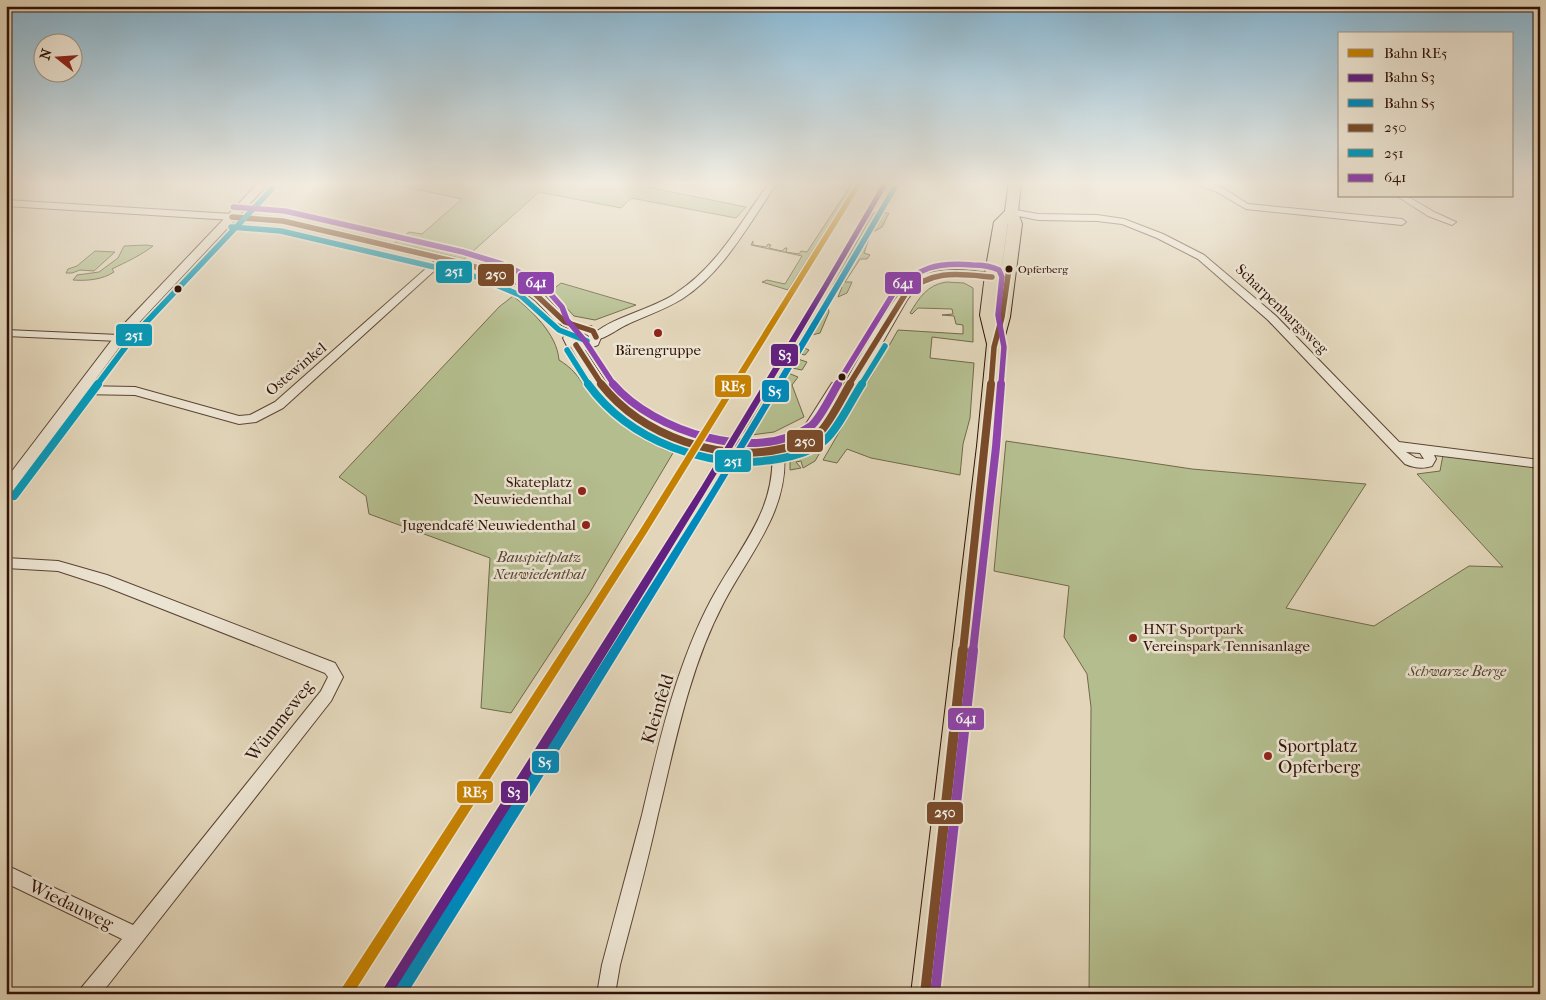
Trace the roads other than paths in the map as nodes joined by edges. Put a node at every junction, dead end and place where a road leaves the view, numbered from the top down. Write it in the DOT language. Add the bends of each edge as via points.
graph roads {
  1 [pos="221,229"];
  2 [pos="315,229"];
  3 [pos="743,229"];
  4 [pos="1000,229"];
  5 [pos="1014,229"];
  6 [pos="1141,229"];
  7 [pos="442,259"];
  8 [pos="992,272"];
  9 [pos="1008,274"];
  10 [pos="7,334"];
  11 [pos="584,337"];
  12 [pos="119,338"];
  13 [pos="994,347"];
  14 [pos="80,390"];
  15 [pos="778,449"];
  16 [pos="1540,464"];
  17 [pos="6,490"];
  18 [pos="6,563"];
  19 [pos="6,874"];
  20 [pos="136,936"];
  21 [pos="89,994"];
  22 [pos="606,994"];
  23 [pos="925,994"];
  1 -- 12 [label="street"];
  2 -- 7 [label="street"];
  3 -- 11 [label="street" via="713,269 679,296"];
  4 -- 8 [label="main road"];
  5 -- 9 [label="main road"];
  6 -- 16 [label="street, Scharpenbargsweg" via="1201,257 1228,279 1272,318 1404,458 1419,464 1428,463 1430,459 1423,449"];
  7 -- 11 [label="street" via="508,278 532,292 554,313 560,326"];
  7 -- 14 [label="street, Ostewinkel" via="279,405 252,419 238,420 135,392"];
  8 -- 9 [label="street"];
  8 -- 13 [label="main road" via="988,315"];
  8 -- 15 [label="street" via="944,274 915,284 906,293 826,425 812,439"];
  9 -- 13 [label="main road"];
  10 -- 12 [label="street"];
  11 -- 15 [label="street" via="584,360 618,404 636,418 664,434 690,443 733,452"];
  12 -- 14 [label="street"];
  13 -- 23 [label="main road" via="986,446"];
  14 -- 17 [label="street"];
  15 -- 22 [label="street, Kleinfeld" via="780,473 772,503 717,603 684,687 663,758"];
  18 -- 20 [label="street, Wümmeweg" via="58,566 107,581 330,668 336,677 326,696"];
  19 -- 20 [label="street, Wiedauweg"];
  20 -- 21 [label="street, Wümmeweg"];
}
